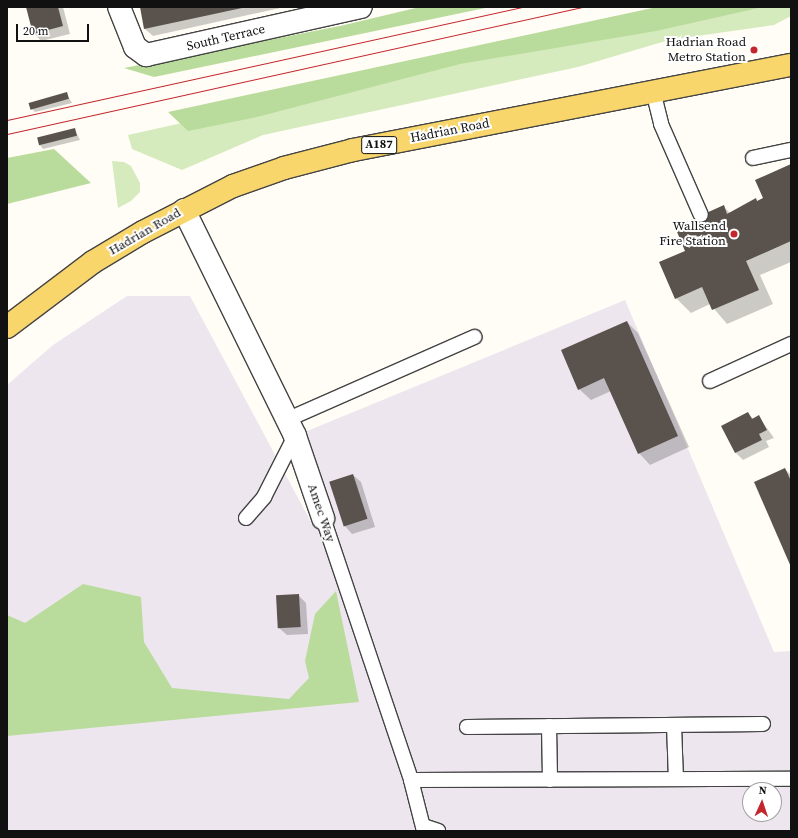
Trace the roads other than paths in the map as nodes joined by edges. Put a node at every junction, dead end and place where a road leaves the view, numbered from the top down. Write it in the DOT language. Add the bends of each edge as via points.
graph roads {
  1 [pos="119,7"];
  2 [pos="361,7"];
  3 [pos="791,65"];
  4 [pos="654,90"];
  5 [pos="791,150"];
  6 [pos="753,158"];
  7 [pos="184,210"];
  8 [pos="701,215"];
  9 [pos="7,326"];
  10 [pos="474,337"];
  11 [pos="791,344"];
  12 [pos="710,380"];
  13 [pos="291,428"];
  14 [pos="246,518"];
  15 [pos="323,518"];
  16 [pos="764,724"];
  17 [pos="674,725"];
  18 [pos="549,726"];
  19 [pos="467,727"];
  20 [pos="676,779"];
  21 [pos="791,779"];
  22 [pos="411,780"];
  23 [pos="550,780"];
  24 [pos="424,829"];
  25 [pos="438,831"];
  1 -- 2 [label="street, South Terrace" via="135,47 140,52 153,55"];
  3 -- 4 [label="main road, Hadrian Road / A187"];
  4 -- 7 [label="main road, Hadrian Road / A187" via="353,150 284,168 233,186"];
  4 -- 8 [label="lane" via="661,124"];
  5 -- 6 [label="lane"];
  7 -- 9 [label="main road, Hadrian Road / A187" via="92,262"];
  7 -- 13 [label="street, Amec Way"];
  10 -- 13 [label="lane"];
  11 -- 12 [label="lane"];
  13 -- 14 [label="lane" via="264,497"];
  13 -- 15 [label="street, Amec Way"];
  15 -- 22 [label="lane, Amec Way"];
  16 -- 17 [label="lane"];
  17 -- 18 [label="lane"];
  17 -- 20 [label="lane"];
  18 -- 19 [label="lane"];
  18 -- 23 [label="lane"];
  20 -- 21 [label="lane"];
  20 -- 23 [label="lane"];
  22 -- 23 [label="lane"];
  22 -- 24 [label="lane, Amec Way"];
  24 -- 25 [label="lane"];
}
